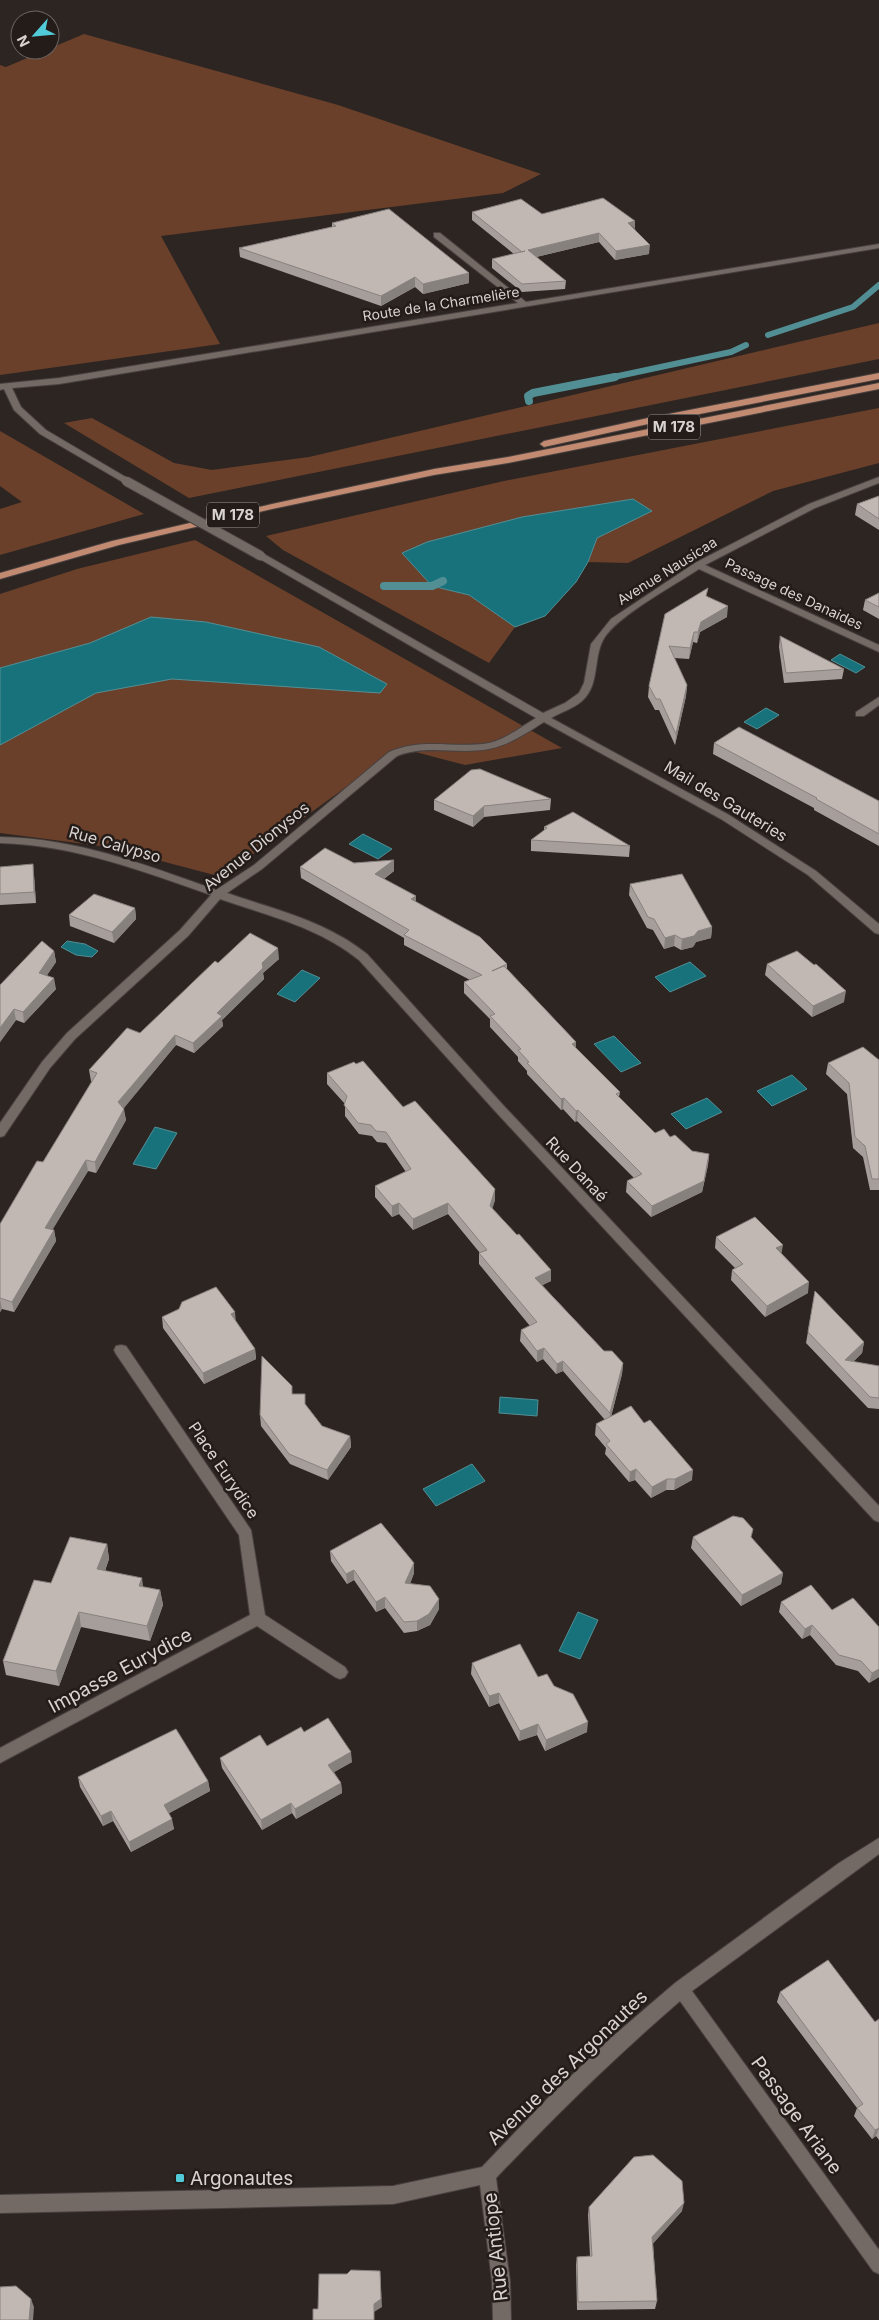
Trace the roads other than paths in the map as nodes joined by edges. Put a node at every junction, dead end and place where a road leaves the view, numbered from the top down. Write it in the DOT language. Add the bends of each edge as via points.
graph roads {
  1 [pos="436,234"];
  2 [pos="879,246"];
  3 [pos="524,304"];
  4 [pos="879,376"];
  5 [pos="879,386"];
  6 [pos="4,387"];
  7 [pos="469,464"];
  8 [pos="879,480"];
  9 [pos="698,565"];
  10 [pos="0,576"];
  11 [pos="879,649"];
  12 [pos="879,700"];
  13 [pos="860,714"];
  14 [pos="544,718"];
  15 [pos="0,840"];
  16 [pos="219,893"];
  17 [pos="879,930"];
  18 [pos="0,1133"];
  19 [pos="121,1350"];
  20 [pos="879,1516"];
  21 [pos="258,1618"];
  22 [pos="340,1672"];
  23 [pos="0,1756"];
  24 [pos="879,1845"];
  25 [pos="681,1989"];
  26 [pos="486,2175"];
  27 [pos="0,2204"];
  28 [pos="879,2265"];
  29 [pos="502,2320"];
  1 -- 3 [label="street"];
  2 -- 3 [label="street, Route de la Charmelière"];
  3 -- 6 [label="street, Route de la Charmelière"];
  4 -- 7 [label="main road, M 178" via="648,421 503,453"];
  5 -- 7 [label="main road, M 178" via="508,460"];
  6 -- 14 [label="street, Mail des Gauteries, bridge" via="17,408 43,432"];
  7 -- 10 [label="main road, M 178" via="255,510"];
  8 -- 9 [label="street, Avenue Nausicaa" via="812,506"];
  9 -- 11 [label="street, Passage des Danaides"];
  9 -- 14 [label="street, Avenue Nausicaa" via="614,621 595,646 591,680 579,699"];
  12 -- 13 [label="street"];
  14 -- 16 [label="street, Avenue Dionysos" via="519,736 497,744 421,745 393,754 258,868"];
  14 -- 17 [label="street, Mail des Gauteries" via="740,827 812,873"];
  15 -- 16 [label="street, Rue Calypso" via="70,846"];
  16 -- 18 [label="street, Avenue Dionysos" via="184,933 71,1036 46,1065"];
  16 -- 20 [label="street, Rue Danaé" via="332,933 363,958"];
  19 -- 21 [label="street, Place Eurydice" via="246,1534"];
  21 -- 22 [label="street"];
  21 -- 23 [label="street, Impasse Eurydice"];
  24 -- 25 [label="street, Avenue des Argonautes"];
  25 -- 26 [label="street, Avenue des Argonautes" via="554,2104"];
  25 -- 28 [label="street, Passage Ariane"];
  26 -- 27 [label="street" via="393,2196"];
  26 -- 29 [label="street, Rue Antiope" via="501,2281"];
}
